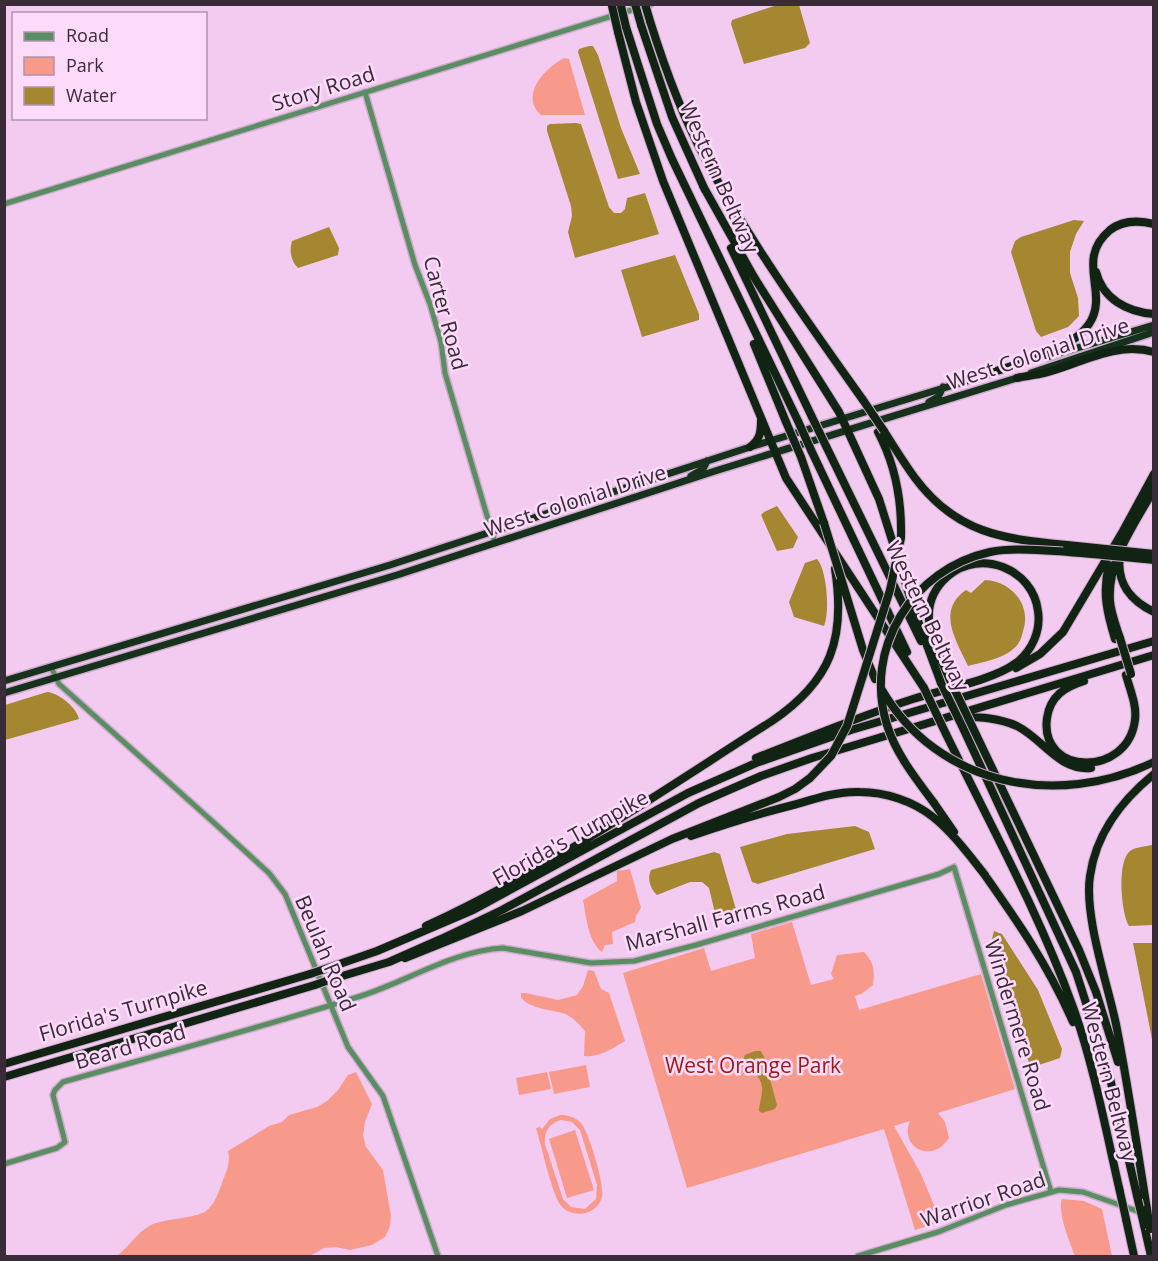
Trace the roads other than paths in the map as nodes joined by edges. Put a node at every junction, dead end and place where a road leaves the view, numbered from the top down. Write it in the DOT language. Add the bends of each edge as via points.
graph roads {
  1 [pos="635,4"];
  2 [pos="645,4"];
  3 [pos="651,4"];
  4 [pos="616,5"];
  5 [pos="365,92"];
  6 [pos="703,186"];
  7 [pos="4,204"];
  8 [pos="1154,226"];
  9 [pos="745,314"];
  10 [pos="1154,314"];
  11 [pos="1154,325"];
  12 [pos="1154,333"];
  13 [pos="1154,352"];
  14 [pos="988,374"];
  15 [pos="1017,378"];
  16 [pos="943,387"];
  17 [pos="949,400"];
  18 [pos="917,408"];
  19 [pos="760,416"];
  20 [pos="842,419"];
  21 [pos="848,430"];
  22 [pos="881,432"];
  23 [pos="771,440"];
  24 [pos="750,447"];
  25 [pos="775,453"];
  26 [pos="707,461"];
  27 [pos="1154,474"];
  28 [pos="678,483"];
  29 [pos="1154,489"];
  30 [pos="602,496"];
  31 [pos="592,499"];
  32 [pos="594,511"];
  33 [pos="570,519"];
  34 [pos="824,523"];
  35 [pos="1124,531"];
  36 [pos="491,532"];
  37 [pos="1125,541"];
  38 [pos="495,543"];
  39 [pos="1154,554"];
  40 [pos="1154,560"];
  41 [pos="372,570"];
  42 [pos="314,588"];
  43 [pos="340,592"];
  44 [pos="290,607"];
  45 [pos="1154,612"];
  46 [pos="196,624"];
  47 [pos="1117,638"];
  48 [pos="1154,641"];
  49 [pos="160,646"];
  50 [pos="1154,655"];
  51 [pos="1142,658"];
  52 [pos="51,667"];
  53 [pos="1128,675"];
  54 [pos="56,677"];
  55 [pos="4,681"];
  56 [pos="941,682"];
  57 [pos="971,682"];
  58 [pos="924,688"];
  59 [pos="4,693"];
  60 [pos="946,718"];
  61 [pos="968,727"];
  62 [pos="1154,762"];
  63 [pos="1151,776"];
  64 [pos="688,793"];
  65 [pos="620,864"];
  66 [pos="954,867"];
  67 [pos="985,875"];
  68 [pos="377,951"];
  69 [pos="389,962"];
  70 [pos="331,1004"];
  71 [pos="1085,1051"];
  72 [pos="4,1064"];
  73 [pos="4,1077"];
  74 [pos="1135,1131"];
  75 [pos="4,1164"];
  76 [pos="1051,1192"];
  77 [pos="1154,1217"];
  78 [pos="1147,1227"];
  79 [pos="1154,1251"];
  80 [pos="438,1257"];
  81 [pos="858,1257"];
  82 [pos="1134,1257"];
  83 [pos="1151,1257"];
  1 -- 6 [label="highway, Western Beltway, bridge" via="672,117"];
  2 -- 22 [label="highway, bridge" via="670,80 705,159"];
  3 -- 5 [label="street, Story Road"];
  4 -- 9 [label="highway, Western Beltway, bridge" via="657,124"];
  4 -- 19 [label="highway, bridge" via="618,32 636,102 663,181"];
  5 -- 7 [label="street, Story Road"];
  5 -- 36 [label="street, Carter Road" via="441,342 445,373"];
  6 -- 20 [label="highway"];
  6 -- 56 [label="highway, Western Beltway, bridge"];
  8 -- 10 [label="highway" via="1132,225 1114,231 1101,244 1095,267 1100,283 1113,299 1133,310"];
  8 -- 14 [label="highway" via="1143,221 1123,223 1097,244 1092,261 1096,310 1080,335 1053,350"];
  9 -- 34 [label="highway, bridge"];
  9 -- 58 [label="highway, Western Beltway, bridge"];
  11 -- 14 [label="highway, West Colonial Drive"];
  12 -- 15 [label="highway, West Colonial Drive"];
  13 -- 15 [label="highway" via="1111,351"];
  14 -- 16 [label="highway, West Colonial Drive"];
  14 -- 17 [label="highway" via="956,387"];
  15 -- 17 [label="highway, West Colonial Drive"];
  16 -- 18 [label="highway" via="936,399"];
  16 -- 20 [label="highway, West Colonial Drive"];
  17 -- 18 [label="highway, West Colonial Drive"];
  18 -- 21 [label="highway, West Colonial Drive"];
  19 -- 23 [label="highway"];
  19 -- 24 [label="highway" via="760,436"];
  20 -- 21 [label="highway"];
  20 -- 23 [label="highway, West Colonial Drive"];
  21 -- 25 [label="highway, West Colonial Drive"];
  21 -- 56 [label="highway" via="879,499"];
  22 -- 39 [label="highway, bridge" via="932,498 964,523 1011,538"];
  22 -- 65 [label="highway, bridge" via="898,485 901,538 890,590 848,726 831,756 795,789"];
  23 -- 24 [label="highway, West Colonial Drive"];
  23 -- 25 [label="highway"];
  24 -- 26 [label="highway, West Colonial Drive"];
  25 -- 28 [label="highway, West Colonial Drive"];
  25 -- 58 [label="highway" via="797,496"];
  26 -- 28 [label="highway" via="703,469"];
  26 -- 30 [label="highway, West Colonial Drive"];
  27 -- 35 [label="highway"];
  28 -- 32 [label="highway, West Colonial Drive"];
  29 -- 37 [label="highway"];
  30 -- 31 [label="highway, West Colonial Drive"];
  30 -- 32 [label="highway"];
  31 -- 33 [label="highway"];
  31 -- 36 [label="highway, West Colonial Drive"];
  32 -- 33 [label="highway, West Colonial Drive"];
  33 -- 38 [label="highway, West Colonial Drive"];
  34 -- 62 [label="highway, bridge" via="875,679 902,718 928,743 956,762 1002,780 1047,787 1091,784"];
  34 -- 68 [label="highway, bridge" via="840,609 830,657 810,690 789,710 551,862"];
  35 -- 47 [label="highway" via="1105,581 1106,604"];
  35 -- 57 [label="highway" via="1074,615 1052,643 1024,664"];
  36 -- 38 [label="street, Carter Road"];
  36 -- 41 [label="highway, West Colonial Drive"];
  37 -- 45 [label="highway" via="1120,559 1121,580 1131,597"];
  37 -- 47 [label="highway" via="1113,568 1110,593"];
  38 -- 43 [label="highway, West Colonial Drive"];
  40 -- 67 [label="highway, bridge" via="1044,551 992,552 967,559 921,589 890,634 880,689 892,738"];
  41 -- 42 [label="highway, West Colonial Drive"];
  41 -- 43 [label="highway" via="345,584"];
  42 -- 44 [label="highway" via="310,596"];
  42 -- 46 [label="highway, West Colonial Drive"];
  43 -- 44 [label="highway, West Colonial Drive"];
  44 -- 49 [label="highway, West Colonial Drive"];
  46 -- 49 [label="highway" via="165,637"];
  46 -- 52 [label="highway, West Colonial Drive"];
  47 -- 53 [label="highway"];
  48 -- 64 [label="highway, Florida's Turnpike" via="817,741"];
  49 -- 54 [label="highway, West Colonial Drive"];
  50 -- 51 [label="highway, Florida's Turnpike"];
  51 -- 53 [label="highway" via="1070,686 1056,696 1048,713 1047,730 1060,753 1077,762 1094,763 1110,758 1124,746 1135,712"];
  51 -- 60 [label="highway, Florida's Turnpike"];
  52 -- 54 [label="street, Beulah Road"];
  52 -- 55 [label="highway, West Colonial Drive"];
  53 -- 60 [label="highway" via="1140,705 1137,734 1120,757 1095,768 1065,763 1007,722 982,717"];
  54 -- 59 [label="highway, West Colonial Drive"];
  54 -- 70 [label="street, Beulah Road" via="59,684 269,873 291,906"];
  56 -- 61 [label="highway, Western Beltway, bridge"];
  57 -- 61 [label="highway, bridge" via="1014,664 1030,647 1037,632 1038,609 1031,590 1014,572 996,564 977,564 956,571 942,583 931,601 930,631"];
  57 -- 64 [label="highway" via="884,709 755,758"];
  58 -- 71 [label="highway, Western Beltway, bridge" via="1045,939 1074,1010"];
  60 -- 69 [label="highway, Florida's Turnpike" via="812,758 720,794 638,834 502,910"];
  61 -- 74 [label="highway" via="1079,950 1110,1031"];
  61 -- 78 [label="highway, Western Beltway, bridge" via="1076,972 1110,1074 1137,1200"];
  63 -- 74 [label="highway" via="1109,820 1096,846 1090,877 1089,903"];
  64 -- 68 [label="highway, Florida's Turnpike" via="500,896"];
  65 -- 67 [label="highway" via="757,815 835,794 859,792 897,798 933,816"];
  65 -- 69 [label="highway" via="522,911"];
  66 -- 70 [label="street, Marshall Farms Road" via="651,958 591,963 515,949 490,949"];
  66 -- 76 [label="street, Windermere Road"];
  67 -- 71 [label="highway" via="1048,969"];
  68 -- 72 [label="highway, Florida's Turnpike, bridge"];
  69 -- 73 [label="highway, Florida's Turnpike, bridge"];
  70 -- 75 [label="street, Beard Road" via="63,1082 53,1095 65,1142"];
  70 -- 80 [label="street, Beulah Road" via="348,1047 383,1096"];
  71 -- 82 [label="highway, Western Beltway, bridge"];
  74 -- 78 [label="highway, bridge"];
  76 -- 77 [label="street, Warrior Road" via="1083,1192"];
  76 -- 81 [label="street, Warrior Road"];
  78 -- 79 [label="highway"];
  78 -- 83 [label="highway, Western Beltway"];
}
